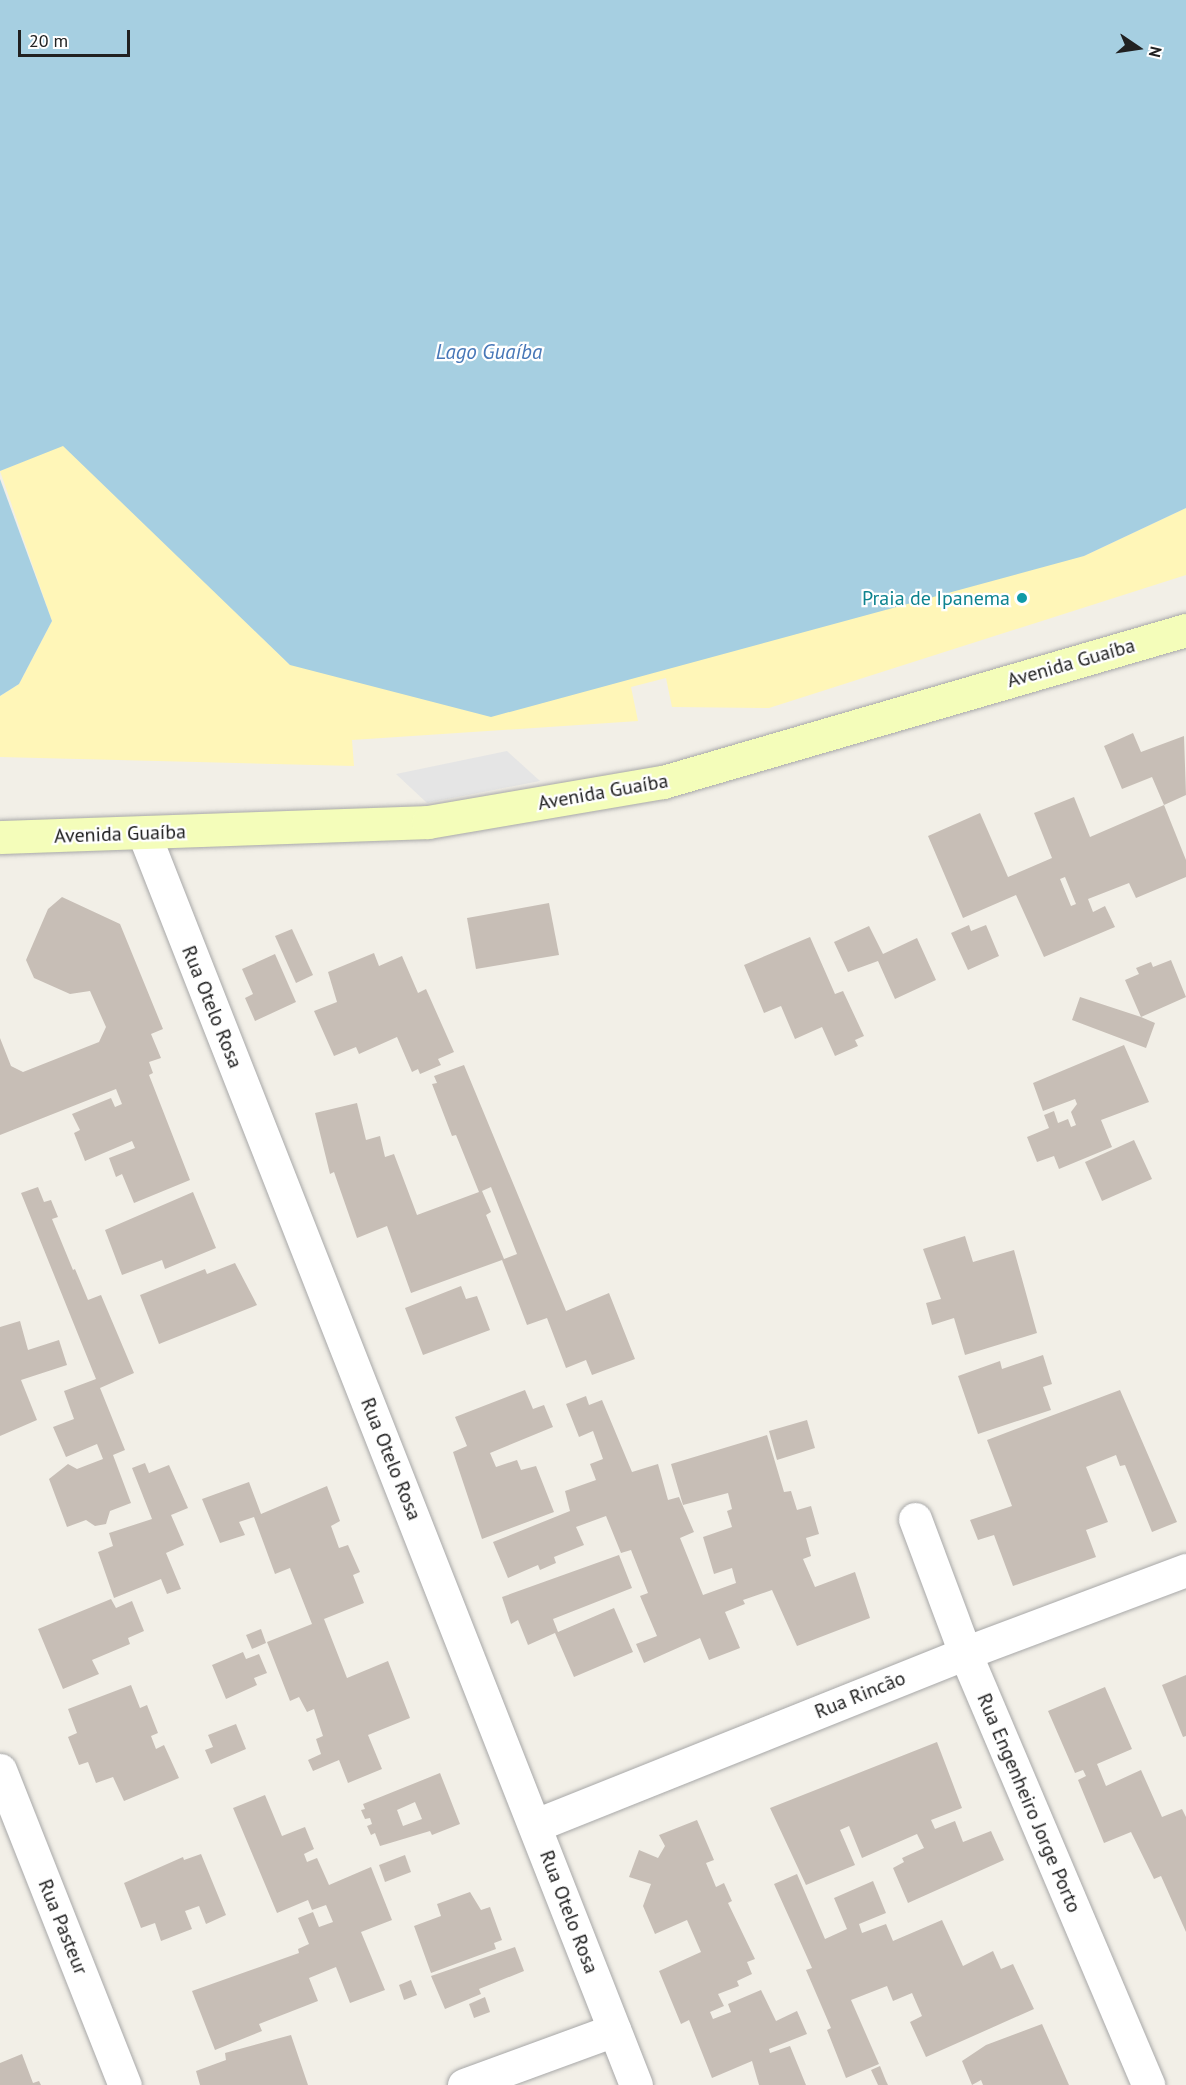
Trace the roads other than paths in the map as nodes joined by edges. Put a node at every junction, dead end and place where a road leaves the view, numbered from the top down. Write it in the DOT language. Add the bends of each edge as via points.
graph roads {
  1 [pos="1186,630"];
  2 [pos="144,834"];
  3 [pos="0,837"];
  4 [pos="915,1519"];
  5 [pos="1186,1570"];
  6 [pos="965,1653"];
  7 [pos="0,1770"];
  8 [pos="536,1825"];
  9 [pos="614,2030"];
  10 [pos="125,2085"];
  11 [pos="464,2085"];
  12 [pos="636,2085"];
  13 [pos="1148,2085"];
  1 -- 2 [label="street, Avenida Guaíba" via="663,782 428,822"];
  2 -- 3 [label="street, Avenida Guaíba"];
  2 -- 8 [label="street, Rua Otelo Rosa"];
  4 -- 6 [label="street, Rua Engenheiro Jorge Porto"];
  5 -- 6 [label="street, Rua Rincão"];
  6 -- 8 [label="street, Rua Rincão"];
  6 -- 13 [label="street, Rua Engenheiro Jorge Porto"];
  7 -- 10 [label="street, Rua Pasteur"];
  8 -- 9 [label="street, Rua Otelo Rosa"];
  9 -- 11 [label="street"];
  9 -- 12 [label="street, Rua Otelo Rosa"];
}
